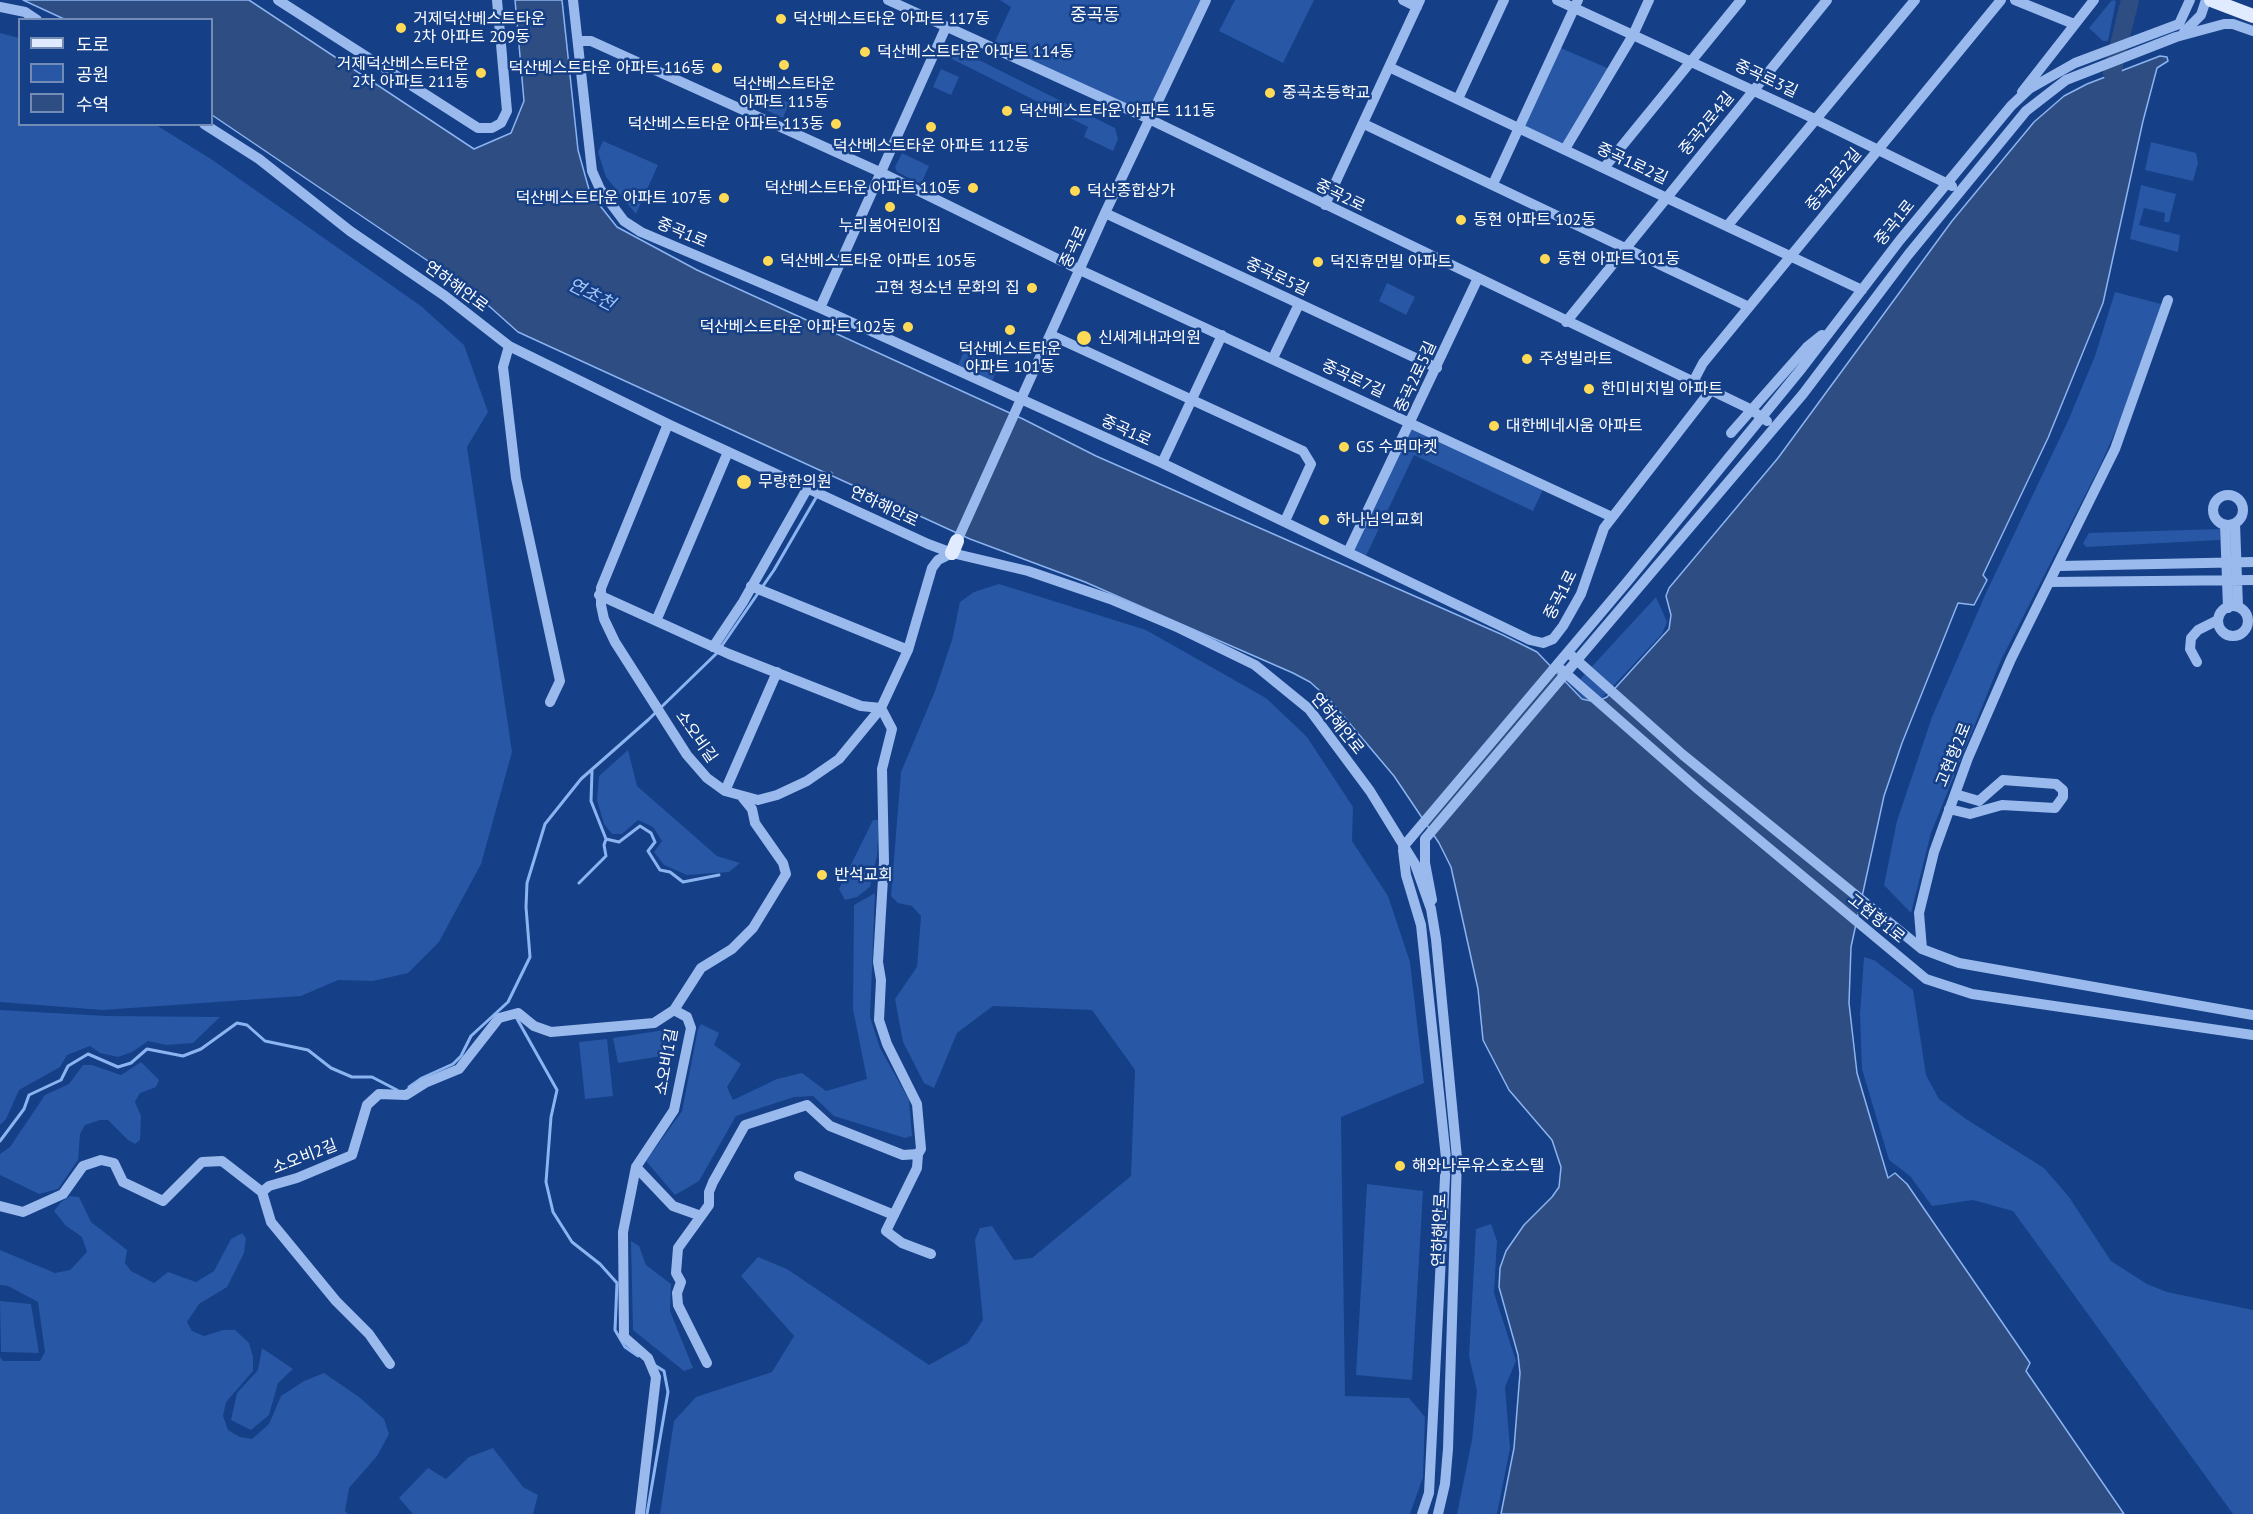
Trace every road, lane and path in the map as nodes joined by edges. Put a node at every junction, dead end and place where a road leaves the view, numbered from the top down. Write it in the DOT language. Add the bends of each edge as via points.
graph roads {
  1 [pos="278,0"];
  2 [pos="299,0"];
  3 [pos="497,0"];
  4 [pos="573,0"];
  5 [pos="888,0"];
  6 [pos="1206,0"];
  7 [pos="1403,0"];
  8 [pos="1504,0"];
  9 [pos="1557,0"];
  10 [pos="1649,0"];
  11 [pos="1741,0"];
  12 [pos="1827,0"];
  13 [pos="1915,0"];
  14 [pos="2001,0"];
  15 [pos="2015,0"];
  16 [pos="2094,0"];
  17 [pos="2190,0"];
  18 [pos="2206,0"];
  19 [pos="2211,0"];
  20 [pos="1418,3"];
  21 [pos="1576,4"];
  22 [pos="0,7"];
  23 [pos="301,15"];
  24 [pos="2253,16"];
  25 [pos="34,18"];
  26 [pos="2074,24"];
  27 [pos="946,27"];
  28 [pos="2253,32"];
  29 [pos="2174,33"];
  30 [pos="1633,35"];
  31 [pos="578,41"];
  32 [pos="1691,62"];
  33 [pos="1389,67"];
  34 [pos="1754,90"];
  35 [pos="1458,99"];
  36 [pos="2015,102"];
  37 [pos="1149,119"];
  38 [pos="1817,120"];
  39 [pos="1364,123"];
  40 [pos="207,126"];
  41 [pos="1518,127"];
  42 [pos="1565,149"];
  43 [pos="1880,149"];
  44 [pos="1604,168"];
  45 [pos="882,173"];
  46 [pos="1947,183"];
  47 [pos="1493,184"];
  48 [pos="1959,192"];
  49 [pos="1667,197"];
  50 [pos="1325,206"];
  51 [pos="1105,213"];
  52 [pos="1728,225"];
  53 [pos="1623,248"];
  54 [pos="1791,255"];
  55 [pos="1080,270"];
  56 [pos="1478,278"];
  57 [pos="1862,290"];
  58 [pos="2169,300"];
  59 [pos="1299,304"];
  60 [pos="1749,306"];
  61 [pos="820,308"];
  62 [pos="1566,322"];
  63 [pos="1834,326"];
  64 [pos="1051,335"];
  65 [pos="1222,335"];
  66 [pos="509,346"];
  67 [pos="1273,358"];
  68 [pos="1437,368"];
  69 [pos="1694,382"];
  70 [pos="1711,390"];
  71 [pos="1191,401"];
  72 [pos="1019,404"];
  73 [pos="1750,409"];
  74 [pos="1762,417"];
  75 [pos="1411,422"];
  76 [pos="668,424"];
  77 [pos="1774,427"];
  78 [pos="1731,433"];
  79 [pos="728,452"];
  80 [pos="1162,463"];
  81 [pos="807,489"];
  82 [pos="1612,517"];
  83 [pos="1285,521"];
  84 [pos="2230,524"];
  85 [pos="955,547"];
  86 [pos="1348,552"];
  87 [pos="2253,562"];
  88 [pos="2231,563"];
  89 [pos="2059,566"];
  90 [pos="2232,580"];
  91 [pos="2253,580"];
  92 [pos="2050,582"];
  93 [pos="752,586"];
  94 [pos="599,596"];
  95 [pos="2241,611"];
  96 [pos="2218,620"];
  97 [pos="656,621"];
  98 [pos="713,647"];
  99 [pos="908,650"];
  100 [pos="1566,651"];
  101 [pos="1575,660"];
  102 [pos="2197,662"];
  103 [pos="1556,664"];
  104 [pos="777,672"];
  105 [pos="1565,674"];
  106 [pos="550,702"];
  107 [pos="881,708"];
  108 [pos="725,791"];
  109 [pos="1955,794"];
  110 [pos="743,798"];
  111 [pos="1949,809"];
  112 [pos="1403,847"];
  113 [pos="1431,909"];
  114 [pos="1922,949"];
  115 [pos="674,1010"];
  116 [pos="2253,1015"];
  117 [pos="2253,1035"];
  118 [pos="918,1154"];
  119 [pos="636,1167"];
  120 [pos="799,1176"];
  121 [pos="262,1192"];
  122 [pos="0,1206"];
  123 [pos="894,1215"];
  124 [pos="701,1216"];
  125 [pos="931,1254"];
  126 [pos="707,1363"];
  127 [pos="390,1364"];
  128 [pos="640,1514"];
  129 [pos="1422,1514"];
  130 [pos="1438,1514"];
  1 -- 23 [label="street"];
  2 -- 23 [label="street"];
  3 -- 23 [label="street" via="507,111 501,123 492,128 478,128"];
  4 -- 31 [label="street, 중곡1로"];
  5 -- 27 [label="street, 중곡2로"];
  6 -- 37 [label="street, 중곡로"];
  7 -- 20 [label="street"];
  8 -- 35 [label="street"];
  9 -- 21 [label="street, 중곡로3길"];
  10 -- 30 [label="street"];
  11 -- 32 [label="street"];
  12 -- 34 [label="street, 중곡2로4길"];
  13 -- 38 [label="street"];
  14 -- 43 [label="street, 중곡2로2길"];
  15 -- 26 [label="street"];
  16 -- 26 [label="street"];
  17 -- 29 [label="street"];
  18 -- 29 [label="street" via="2196,23"];
  19 -- 24 [label="main road"];
  20 -- 33 [label="street"];
  21 -- 30 [label="street, 중곡로3길"];
  21 -- 41 [label="street"];
  22 -- 25 [label="street"];
  26 -- 36 [label="street"];
  27 -- 37 [label="street, 중곡2로"];
  27 -- 45 [label="street"];
  28 -- 29 [label="street" via="2224,24"];
  29 -- 36 [label="street, 중곡1로" via="2107,50 2050,75"];
  29 -- 48 [label="street, 중곡1로" via="2066,80 2039,99"];
  30 -- 32 [label="street, 중곡로3길"];
  30 -- 42 [label="street"];
  31 -- 45 [label="street, 중곡로7길" via="591,41"];
  31 -- 61 [label="street, 중곡1로" via="592,171 600,189 624,220 641,232"];
  32 -- 34 [label="street, 중곡로3길"];
  32 -- 44 [label="street"];
  33 -- 35 [label="street, 중곡1로2길"];
  33 -- 39 [label="street"];
  34 -- 38 [label="street, 중곡로3길"];
  34 -- 49 [label="street, 중곡2로4길"];
  35 -- 41 [label="street, 중곡1로2길"];
  36 -- 46 [label="street, 중곡1로"];
  37 -- 50 [label="street, 중곡2로"];
  37 -- 51 [label="street, 중곡로"];
  38 -- 43 [label="street, 중곡로3길"];
  38 -- 52 [label="street"];
  39 -- 47 [label="street"];
  39 -- 50 [label="street"];
  40 -- 66 [label="street, 연하해안로" via="259,159 350,231 445,296"];
  41 -- 42 [label="street, 중곡1로2길"];
  41 -- 47 [label="street"];
  42 -- 44 [label="street, 중곡1로2길"];
  43 -- 46 [label="street, 중곡로3길"];
  43 -- 54 [label="street, 중곡2로2길"];
  44 -- 49 [label="street, 중곡1로2길"];
  45 -- 55 [label="street, 중곡로7길"];
  45 -- 61 [label="street"];
  46 -- 48 [label="street, 중곡로3길"];
  46 -- 57 [label="street, 중곡1로"];
  47 -- 53 [label="street"];
  48 -- 77 [label="street, 중곡1로"];
  49 -- 52 [label="street, 중곡1로2길"];
  49 -- 53 [label="street, 중곡2로4길"];
  50 -- 56 [label="street, 중곡2로"];
  51 -- 55 [label="street, 중곡로"];
  51 -- 59 [label="street, 중곡로5길"];
  52 -- 54 [label="street, 중곡1로2길"];
  53 -- 60 [label="street"];
  53 -- 62 [label="street, 중곡2로4길"];
  54 -- 57 [label="street, 중곡1로2길"];
  54 -- 60 [label="street, 중곡2로2길"];
  55 -- 64 [label="street, 중곡로"];
  55 -- 65 [label="street, 중곡로7길"];
  56 -- 62 [label="street, 중곡2로"];
  56 -- 68 [label="street, 중곡2로5길"];
  57 -- 63 [label="street, 중곡1로"];
  58 -- 89 [label="street, 고현항2로" via="2131,411"];
  59 -- 67 [label="street"];
  59 -- 68 [label="street, 중곡로5길"];
  60 -- 69 [label="street, 중곡2로2길" via="1703,363"];
  61 -- 72 [label="street, 중곡1로"];
  62 -- 69 [label="street, 중곡2로"];
  63 -- 73 [label="street" via="1806,347"];
  63 -- 74 [label="street, 중곡1로"];
  64 -- 71 [label="street"];
  64 -- 72 [label="street, 중곡로"];
  65 -- 67 [label="street, 중곡로7길"];
  65 -- 71 [label="street"];
  66 -- 76 [label="street, 연하해안로"];
  66 -- 106 [label="street" via="503,367 516,478 560,681"];
  67 -- 75 [label="street, 중곡로7길"];
  68 -- 75 [label="street, 중곡2로5길"];
  69 -- 70 [label="street, 중곡2로"];
  70 -- 73 [label="street, 중곡2로"];
  70 -- 82 [label="street, 중곡1로"];
  71 -- 80 [label="street"];
  71 -- 83 [label="street" via="1303,451 1311,464"];
  72 -- 80 [label="street, 중곡1로"];
  72 -- 85 [label="street, 중곡로"];
  73 -- 74 [label="street, 중곡2로"];
  73 -- 78 [label="street"];
  74 -- 77 [label="street, 중곡2로"];
  74 -- 100 [label="street, 중곡1로"];
  75 -- 82 [label="street, 중곡로7길"];
  75 -- 86 [label="street, 중곡2로5길"];
  76 -- 79 [label="street, 연하해안로"];
  76 -- 94 [label="street"];
  77 -- 101 [label="street, 중곡1로"];
  79 -- 81 [label="street, 연하해안로"];
  79 -- 97 [label="street"];
  80 -- 83 [label="street, 중곡1로"];
  81 -- 85 [label="street, 연하해안로"];
  81 -- 93 [label="street"];
  82 -- 86 [label="street, 중곡1로" via="1604,528 1571,615 1553,639 1543,643"];
  83 -- 86 [label="street, 중곡1로"];
  84 -- 88 [label="street"];
  85 -- 99 [label="street, 소오비길" via="932,568"];
  85 -- 112 [label="street, 연하해안로" via="1110,598 1255,665 1310,709 1370,791"];
  87 -- 88 [label="street"];
  88 -- 89 [label="street"];
  88 -- 90 [label="street"];
  89 -- 92 [label="street, 고현항2로"];
  90 -- 91 [label="street"];
  90 -- 92 [label="street"];
  90 -- 95 [label="street"];
  92 -- 109 [label="street, 고현항2로" via="2011,659"];
  93 -- 98 [label="street"];
  93 -- 99 [label="street"];
  94 -- 97 [label="street"];
  94 -- 108 [label="street, 소오비길" via="604,619 654,704 698,769"];
  95 -- 96 [label="street" via="2222,612"];
  95 -- 96 [label="street" via="2248,624 2238,635 2224,633"];
  96 -- 102 [label="street" via="2191,638 2190,648"];
  97 -- 98 [label="street"];
  98 -- 104 [label="street"];
  99 -- 107 [label="street, 소오비길"];
  100 -- 101 [label="street, 고현항1로"];
  100 -- 103 [label="street, 중곡1로"];
  101 -- 105 [label="street, 중곡1로"];
  101 -- 114 [label="street, 고현항1로" via="1683,755"];
  103 -- 105 [label="street, 고현항1로"];
  103 -- 112 [label="street, 중곡1로"];
  104 -- 107 [label="street" via="861,706"];
  104 -- 108 [label="street"];
  105 -- 113 [label="street, 중곡1로" via="1424,841"];
  105 -- 117 [label="street, 고현항1로" via="1926,979 1972,994"];
  107 -- 110 [label="street, 소오비길" via="839,759 807,781 777,795 758,800"];
  107 -- 118 [label="street" via="892,729 882,769 884,861 879,1020 886,1044 917,1104 921,1149"];
  108 -- 110 [label="street, 소오비길"];
  109 -- 111 [label="street, 고현항2로"];
  109 -- 111 [label="street" via="1979,801 2003,780 2056,784 2063,790 2055,807 2002,805 1970,814"];
  110 -- 115 [label="street, 소오비1길" via="786,874 753,928 732,949 701,968"];
  111 -- 114 [label="street, 고현항2로" via="1919,913"];
  112 -- 113 [label="street, 연하해안로" via="1415,864"];
  112 -- 129 [label="street, 연하해안로" via="1406,875 1421,925 1446,1158 1429,1492"];
  113 -- 130 [label="street, 연하해안로" via="1457,1158 1448,1449"];
  114 -- 116 [label="street, 고현항1로" via="1959,963"];
  115 -- 119 [label="street, 소오비1길" via="687,1017 691,1028 674,1110"];
  115 -- 121 [label="street, 소오비2길" via="654,1023 551,1032 534,1026 518,1013 499,1018 459,1069 406,1095 380,1094 367,1105 352,1155"];
  118 -- 123 [label="street" via="917,1168"];
  118 -- 124 [label="street" via="903,1155 837,1129 813,1108 801,1106 745,1125 713,1182 709,1205"];
  119 -- 124 [label="street" via="674,1206"];
  119 -- 128 [label="street, 소오비1길" via="623,1233 624,1337 648,1358 657,1377"];
  120 -- 123 [label="street"];
  121 -- 122 [label="street, 소오비2길" via="222,1161 201,1162 163,1201 123,1182 114,1163 101,1160 83,1166 63,1194 23,1212"];
  121 -- 127 [label="street" via="272,1222 336,1301 369,1334"];
  123 -- 125 [label="street" via="886,1231 902,1243"];
  124 -- 126 [label="street" via="678,1248 676,1273 681,1282 678,1305"];
}
